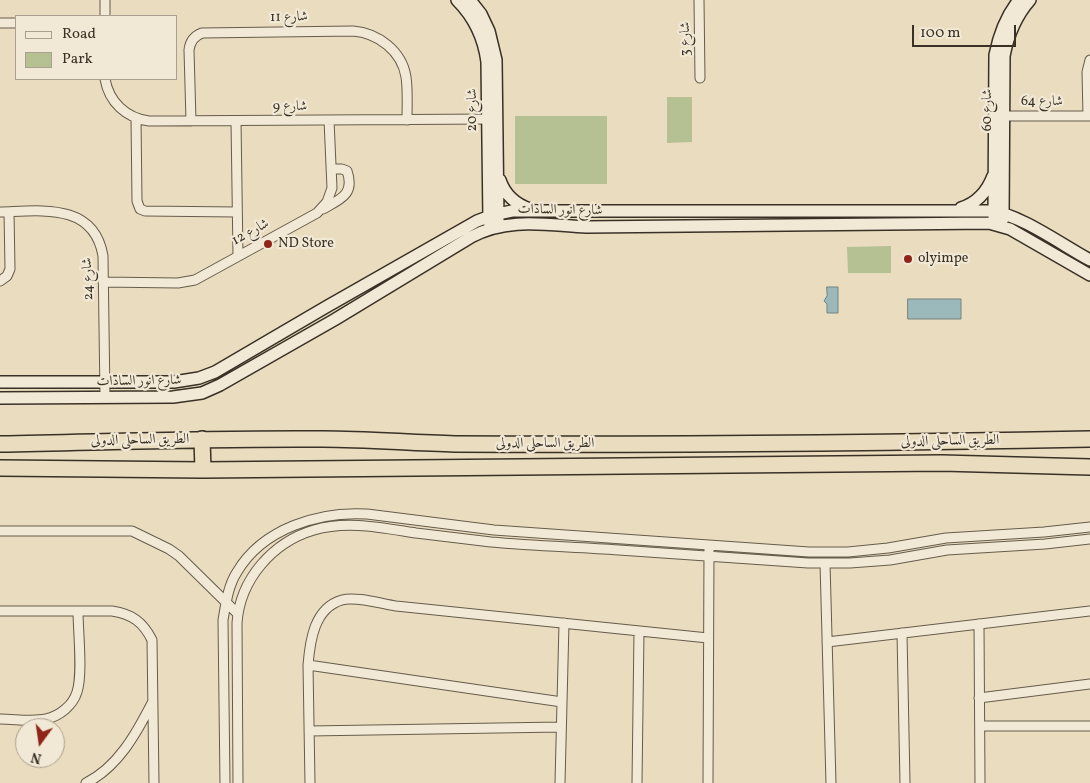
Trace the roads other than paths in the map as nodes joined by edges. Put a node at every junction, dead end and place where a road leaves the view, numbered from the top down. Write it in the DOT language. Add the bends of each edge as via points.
graph roads {
  1 [pos="105,0"];
  2 [pos="457,0"];
  3 [pos="470,0"];
  4 [pos="699,0"];
  5 [pos="1019,0"];
  6 [pos="1030,0"];
  7 [pos="105,15"];
  8 [pos="0,23"];
  9 [pos="15,23"];
  10 [pos="1090,60"];
  11 [pos="700,78"];
  12 [pos="105,80"];
  13 [pos="999,116"];
  14 [pos="1089,116"];
  15 [pos="136,118"];
  16 [pos="493,119"];
  17 [pos="329,120"];
  18 [pos="407,120"];
  19 [pos="236,121"];
  20 [pos="191,122"];
  21 [pos="331,169"];
  22 [pos="994,170"];
  23 [pos="498,171"];
  24 [pos="534,210"];
  25 [pos="954,210"];
  26 [pos="5,212"];
  27 [pos="237,212"];
  28 [pos="999,212"];
  29 [pos="317,213"];
  30 [pos="493,215"];
  31 [pos="999,225"];
  32 [pos="493,228"];
  33 [pos="238,256"];
  34 [pos="1090,260"];
  35 [pos="1090,275"];
  36 [pos="0,281"];
  37 [pos="103,282"];
  38 [pos="326,306"];
  39 [pos="334,320"];
  40 [pos="0,382"];
  41 [pos="104,382"];
  42 [pos="0,398"];
  43 [pos="105,398"];
  44 [pos="202,439"];
  45 [pos="1090,439"];
  46 [pos="0,444"];
  47 [pos="1090,467"];
  48 [pos="0,468"];
  49 [pos="203,470"];
  50 [pos="1090,527"];
  51 [pos="0,531"];
  52 [pos="1090,539"];
  53 [pos="709,545"];
  54 [pos="709,556"];
  55 [pos="825,563"];
  56 [pos="226,601"];
  57 [pos="0,611"];
  58 [pos="78,611"];
  59 [pos="1090,611"];
  60 [pos="238,614"];
  61 [pos="564,623"];
  62 [pos="979,624"];
  63 [pos="639,631"];
  64 [pos="902,633"];
  65 [pos="708,638"];
  66 [pos="827,642"];
  67 [pos="308,665"];
  68 [pos="1090,684"];
  69 [pos="979,698"];
  70 [pos="153,700"];
  71 [pos="562,702"];
  72 [pos="0,720"];
  73 [pos="980,726"];
  74 [pos="1090,726"];
  75 [pos="561,727"];
  76 [pos="309,731"];
  77 [pos="86,783"];
  78 [pos="154,783"];
  79 [pos="225,783"];
  80 [pos="238,783"];
  81 [pos="310,783"];
  82 [pos="560,783"];
  83 [pos="637,783"];
  84 [pos="708,783"];
  85 [pos="831,783"];
  86 [pos="905,783"];
  87 [pos="980,783"];
  1 -- 7 [label="street"];
  2 -- 16 [label="main road, شارع 20" via="473,20 484,43"];
  3 -- 16 [label="main road, شارع 20" via="485,22 495,50 497,71"];
  4 -- 11 [label="street, شارع 3"];
  5 -- 13 [label="main road, شارع 60" via="1006,20 996,46 994,64"];
  6 -- 13 [label="main road, شارع 60" via="1015,21 1006,47"];
  8 -- 9 [label="street"];
  10 -- 14 [label="street" via="1087,72"];
  12 -- 15 [label="street, شارع 9" via="116,104"];
  13 -- 14 [label="street, شارع 64"];
  13 -- 22 [label="main road, شارع 60"];
  13 -- 28 [label="main road, شارع 60"];
  15 -- 20 [label="street, شارع 9"];
  15 -- 27 [label="street" via="137,201 140,209"];
  16 -- 18 [label="street, شارع 9"];
  16 -- 23 [label="main road, شارع 20"];
  16 -- 30 [label="main road, شارع 20"];
  17 -- 18 [label="street, شارع 9"];
  17 -- 19 [label="street, شارع 9"];
  17 -- 21 [label="street, شارع 12"];
  18 -- 20 [label="street, شارع 11" via="406,77 399,59 391,48 369,34 353,31 202,32 190,43 189,50"];
  19 -- 20 [label="street, شارع 9"];
  19 -- 27 [label="street"];
  21 -- 29 [label="street, شارع 12" via="331,192"];
  21 -- 29 [label="street" via="347,171 348,192 344,198"];
  22 -- 25 [label="main road" via="990,183 978,199"];
  22 -- 28 [label="main road, شارع 60"];
  23 -- 24 [label="main road" via="501,183 512,199"];
  23 -- 30 [label="main road, شارع 20"];
  24 -- 25 [label="main road, شارع انور السادات"];
  24 -- 30 [label="main road, شارع انور السادات"];
  25 -- 28 [label="main road, شارع انور السادات"];
  26 -- 36 [label="street" via="10,269"];
  26 -- 37 [label="street, شارع 24" via="59,212 84,223 96,235 100,245"];
  27 -- 33 [label="street"];
  28 -- 31 [label="main road, شارع 60"];
  28 -- 34 [label="main road, شارع انور السادات" via="1022,221"];
  29 -- 33 [label="street, شارع 12"];
  30 -- 32 [label="main road, شارع 20"];
  30 -- 38 [label="main road, شارع انور السادات" via="471,224"];
  31 -- 32 [label="main road, شارع انور السادات" via="975,222 586,227 525,224"];
  31 -- 35 [label="main road, شارع انور السادات"];
  32 -- 39 [label="main road, شارع انور السادات" via="471,237"];
  33 -- 37 [label="street, شارع 12" via="189,282"];
  37 -- 41 [label="street, شارع 24"];
  38 -- 39 [label="main road"];
  38 -- 41 [label="main road, شارع انور السادات" via="222,368 199,378 174,382"];
  39 -- 43 [label="main road, شارع انور السادات" via="202,392 174,397"];
  40 -- 41 [label="main road, شارع انور السادات"];
  41 -- 43 [label="street, شارع 24"];
  42 -- 43 [label="main road, شارع انور السادات"];
  44 -- 45 [label="highway, الطريق الساحلى الدولى" via="553,444"];
  44 -- 46 [label="highway, الطريق الساحلى الدولى"];
  44 -- 49 [label="highway"];
  47 -- 49 [label="highway, الطريق الساحلى الدولى" via="970,463"];
  48 -- 49 [label="highway, الطريق الساحلى الدولى"];
  50 -- 53 [label="street" via="946,538 848,552"];
  51 -- 56 [label="street" via="132,531 169,549"];
  52 -- 55 [label="street" via="947,550 890,560"];
  53 -- 54 [label="street"];
  53 -- 56 [label="street" via="494,530 368,514 332,515 294,525 260,546 237,572"];
  54 -- 55 [label="street"];
  54 -- 60 [label="street" via="493,542 367,526 333,526 300,534 272,552 242,597"];
  54 -- 65 [label="street"];
  55 -- 66 [label="street"];
  56 -- 60 [label="street"];
  56 -- 79 [label="street" via="223,620"];
  57 -- 58 [label="street"];
  58 -- 70 [label="street" via="125,613 146,628 152,640"];
  58 -- 72 [label="street" via="80,680 70,705 46,719"];
  59 -- 62 [label="street"];
  60 -- 80 [label="street"];
  61 -- 63 [label="street"];
  61 -- 67 [label="street" via="343,600 330,606 321,616 314,630"];
  61 -- 71 [label="street"];
  62 -- 64 [label="street"];
  62 -- 69 [label="street"];
  63 -- 65 [label="street"];
  63 -- 83 [label="street"];
  64 -- 66 [label="street"];
  64 -- 86 [label="street"];
  65 -- 84 [label="street"];
  66 -- 85 [label="street"];
  67 -- 71 [label="street"];
  67 -- 76 [label="street"];
  68 -- 69 [label="street"];
  69 -- 73 [label="street"];
  70 -- 77 [label="street" via="128,746 96,778"];
  70 -- 78 [label="street"];
  71 -- 75 [label="street"];
  73 -- 74 [label="street"];
  73 -- 87 [label="street"];
  75 -- 76 [label="street"];
  75 -- 82 [label="street"];
  76 -- 81 [label="street"];
}
